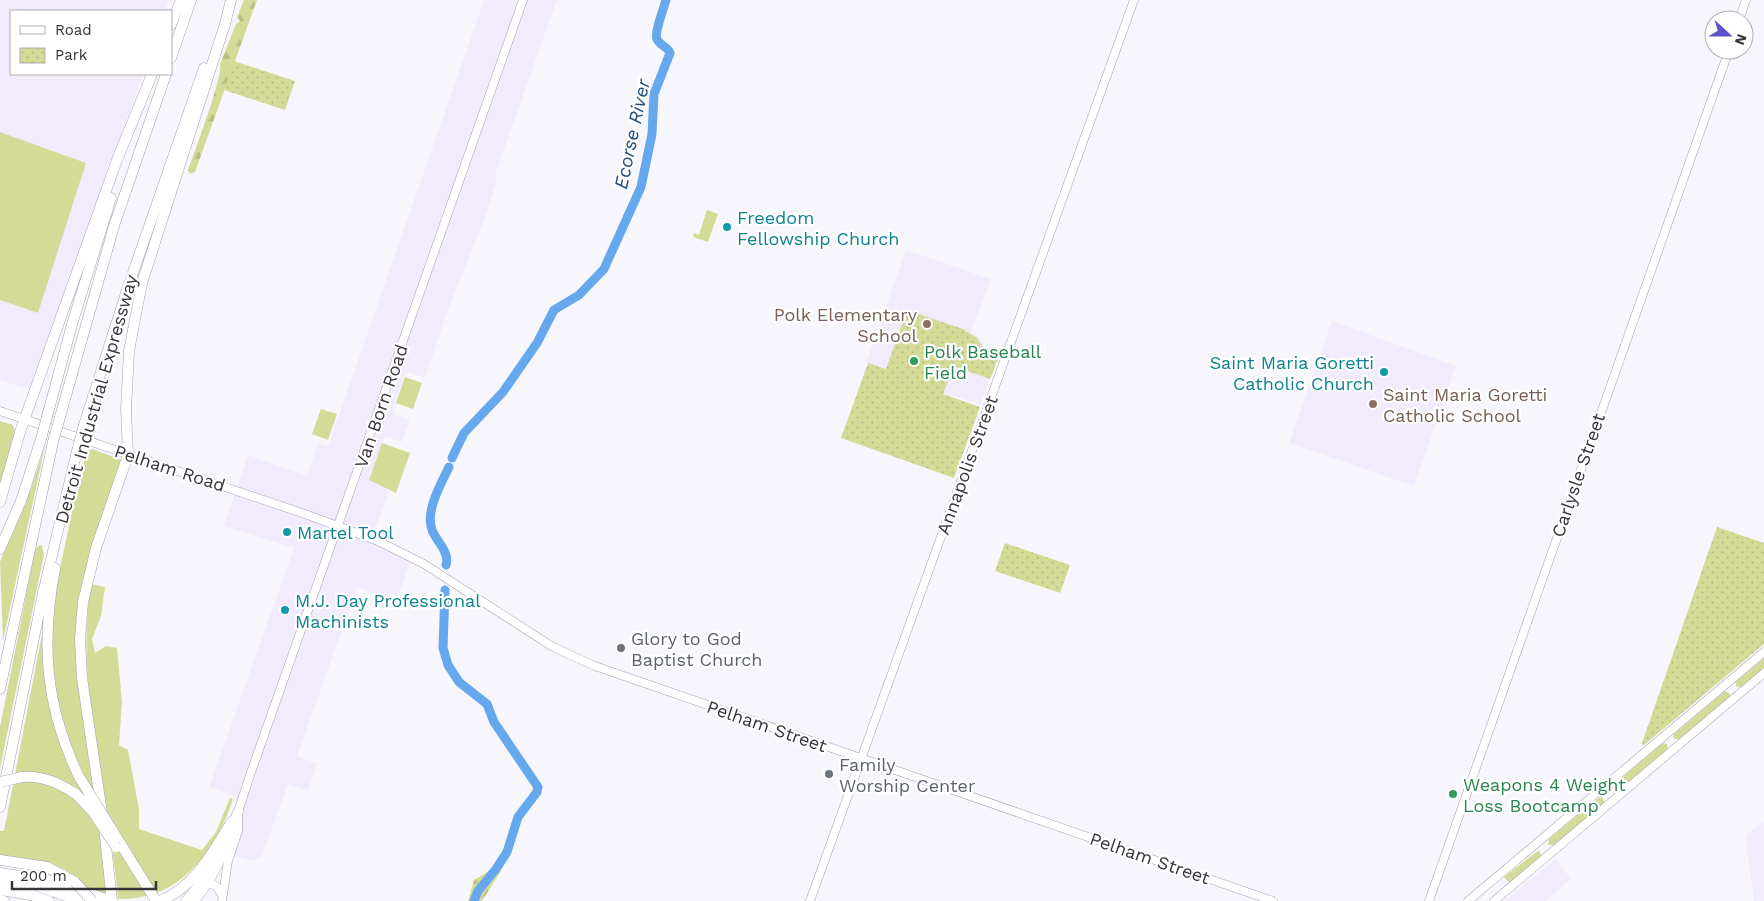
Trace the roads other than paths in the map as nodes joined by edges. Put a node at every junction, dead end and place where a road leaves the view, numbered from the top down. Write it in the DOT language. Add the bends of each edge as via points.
graph roads {
  1 [pos="181,0"];
  2 [pos="191,0"];
  3 [pos="229,0"];
  4 [pos="523,0"];
  5 [pos="1134,0"];
  6 [pos="172,22"];
  7 [pos="172,55"];
  8 [pos="1725,60"];
  9 [pos="153,75"];
  10 [pos="153,75"];
  11 [pos="166,75"];
  12 [pos="0,411"];
  13 [pos="25,420"];
  14 [pos="128,455"];
  15 [pos="75,459"];
  16 [pos="0,502"];
  17 [pos="339,526"];
  18 [pos="0,549"];
  19 [pos="1764,652"];
  20 [pos="1764,674"];
  21 [pos="1727,683"];
  22 [pos="0,689"];
  23 [pos="1738,695"];
  24 [pos="862,759"];
  25 [pos="0,782"];
  26 [pos="0,807"];
  27 [pos="238,812"];
  28 [pos="232,821"];
  29 [pos="0,860"];
  30 [pos="0,873"];
  31 [pos="1498,876"];
  32 [pos="0,880"];
  33 [pos="205,881"];
  34 [pos="146,886"];
  35 [pos="1509,888"];
  36 [pos="0,890"];
  37 [pos="222,898"];
  38 [pos="49,901"];
  39 [pos="80,901"];
  40 [pos="92,901"];
  41 [pos="112,901"];
  42 [pos="156,901"];
  43 [pos="160,901"];
  44 [pos="185,901"];
  45 [pos="194,901"];
  46 [pos="810,901"];
  47 [pos="1274,901"];
  48 [pos="1429,901"];
  49 [pos="1468,901"];
  50 [pos="1494,901"];
  1 -- 6 [label="highway"];
  2 -- 7 [label="highway"];
  3 -- 14 [label="highway" via="136,308 127,373"];
  3 -- 15 [label="highway, Detroit Industrial Expressway, bridge" via="127,290"];
  4 -- 17 [label="street, Van Born Road"];
  5 -- 24 [label="street, Annapolis Street"];
  8 -- 48 [label="street, Carlysle Street"];
  9 -- 18 [label="highway, bridge" via="90,262 27,486"];
  10 -- 13 [label="highway" via="117,160"];
  11 -- 22 [label="highway, Detroit Industrial Expressway, bridge" via="111,235 53,442"];
  12 -- 13 [label="street, Pelham Road"];
  13 -- 14 [label="street, Pelham Road"];
  13 -- 16 [label="highway"];
  14 -- 17 [label="street, Pelham Road"];
  14 -- 41 [label="highway" via="88,577 81,632 82,678"];
  15 -- 26 [label="highway, Detroit Industrial Expressway" via="43,593"];
  15 -- 34 [label="highway, bridge" via="72,490 51,592 46,636 49,682 57,722 78,774"];
  17 -- 24 [label="street, Pelham Street" via="390,546 424,564 521,628 572,657"];
  17 -- 27 [label="street, Van Born Road"];
  19 -- 21 [label="street"];
  20 -- 23 [label="street"];
  21 -- 23 [label="street"];
  21 -- 31 [label="street"];
  23 -- 35 [label="street"];
  24 -- 46 [label="street, Annapolis Street"];
  24 -- 47 [label="street, Pelham Street"];
  25 -- 34 [label="highway, bridge" via="30,777 58,784 76,794 93,812"];
  27 -- 28 [label="street, Van Born Road"];
  27 -- 33 [label="highway" via="228,844"];
  27 -- 37 [label="street, Van Born Road" via="238,831 228,861"];
  28 -- 33 [label="street, Van Born Road"];
  28 -- 43 [label="highway" via="194,878 173,896"];
  29 -- 40 [label="highway, bridge" via="47,867 75,882"];
  30 -- 41 [label="highway" via="48,880"];
  31 -- 35 [label="street"];
  31 -- 49 [label="street"];
  32 -- 39 [label="highway" via="37,886"];
  33 -- 37 [label="street" via="220,888"];
  33 -- 44 [label="street, Van Born Road"];
  33 -- 45 [label="highway"];
  34 -- 42 [label="highway"];
  35 -- 50 [label="street"];
  36 -- 38 [label="highway"];
}
